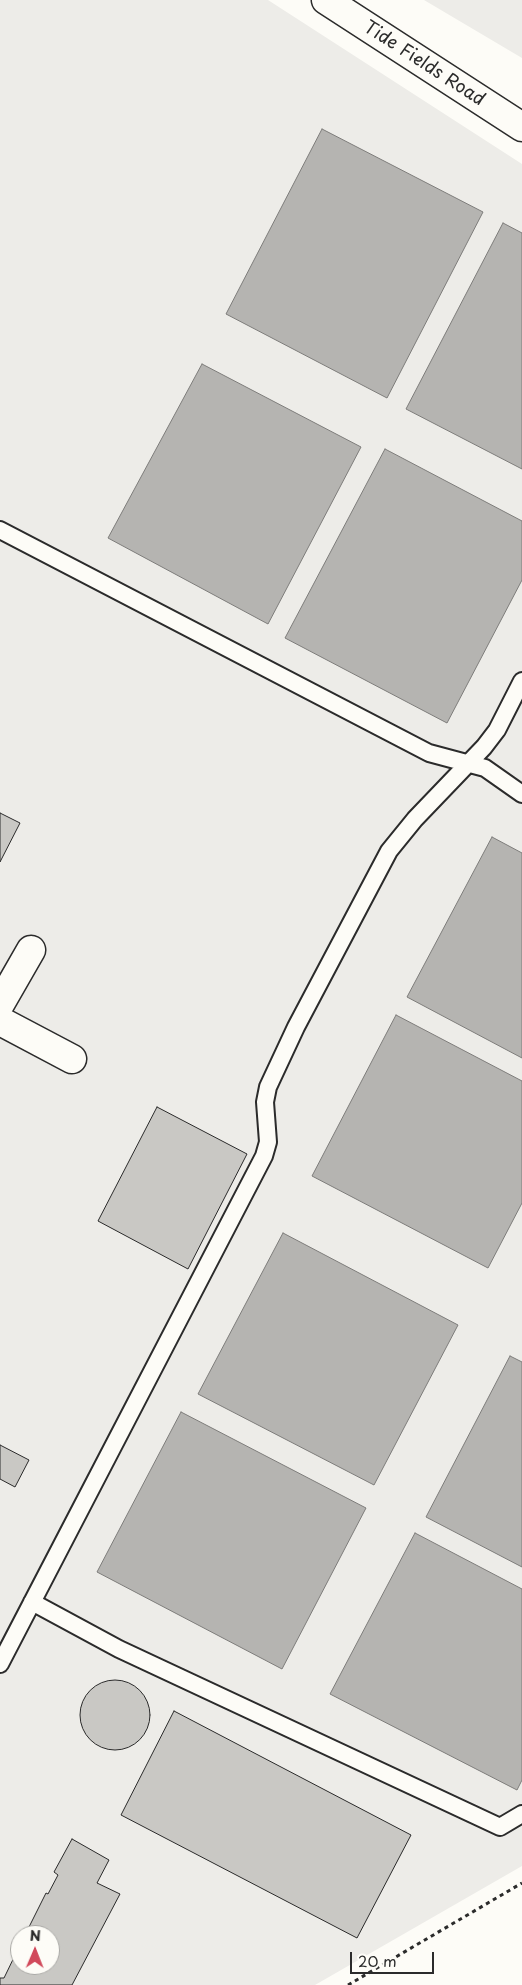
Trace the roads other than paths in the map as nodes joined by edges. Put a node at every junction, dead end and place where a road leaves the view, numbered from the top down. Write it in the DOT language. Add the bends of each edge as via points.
graph roads {
  1 [pos="326,0"];
  2 [pos="522,127"];
  3 [pos="0,530"];
  4 [pos="522,681"];
  5 [pos="468,763"];
  6 [pos="522,794"];
  7 [pos="31,950"];
  8 [pos="0,1004"];
  9 [pos="0,1021"];
  10 [pos="72,1059"];
  11 [pos="32,1602"];
  12 [pos="0,1664"];
  13 [pos="522,1814"];
  1 -- 2 [label="street, Tide Fields Road"];
  3 -- 5 [label="lane" via="429,753"];
  4 -- 5 [label="lane" via="497,730"];
  5 -- 6 [label="lane" via="485,768"];
  5 -- 11 [label="lane" via="389,851 296,1027 268,1087 265,1102 268,1142 264,1156"];
  7 -- 8 [label="street"];
  9 -- 10 [label="street"];
  11 -- 12 [label="lane"];
  11 -- 13 [label="lane" via="119,1649 500,1827"];
}
